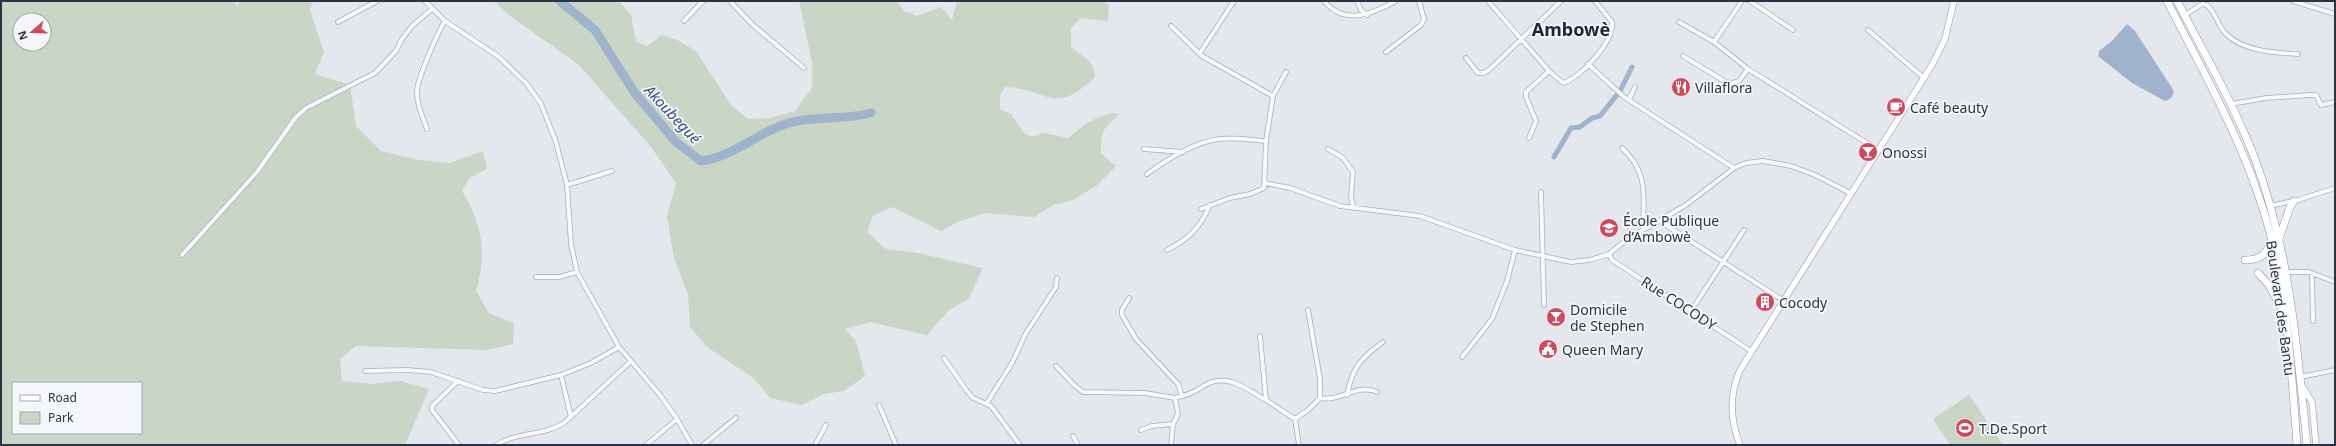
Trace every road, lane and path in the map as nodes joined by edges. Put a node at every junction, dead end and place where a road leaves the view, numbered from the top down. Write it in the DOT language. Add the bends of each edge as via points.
graph roads {
  1 [pos="377,1"];
  2 [pos="425,1"];
  3 [pos="703,1"];
  4 [pos="730,1"];
  5 [pos="1234,1"];
  6 [pos="1324,1"];
  7 [pos="1357,1"];
  8 [pos="1396,1"];
  9 [pos="1419,1"];
  10 [pos="1488,1"];
  11 [pos="1560,1"];
  12 [pos="1595,1"];
  13 [pos="1742,1"];
  14 [pos="1750,1"];
  15 [pos="1954,1"];
  16 [pos="2167,1"];
  17 [pos="2177,1"];
  18 [pos="2293,1"];
  19 [pos="432,9"];
  20 [pos="2335,14"];
  21 [pos="1367,15"];
  22 [pos="2185,15"];
  23 [pos="445,21"];
  24 [pos="684,21"];
  25 [pos="338,22"];
  26 [pos="1679,22"];
  27 [pos="1171,26"];
  28 [pos="1793,30"];
  29 [pos="1868,30"];
  30 [pos="1521,40"];
  31 [pos="1714,42"];
  32 [pos="1386,52"];
  33 [pos="1200,53"];
  34 [pos="2298,54"];
  35 [pos="1683,56"];
  36 [pos="1466,58"];
  37 [pos="1588,64"];
  38 [pos="804,68"];
  39 [pos="1748,69"];
  40 [pos="1286,72"];
  41 [pos="1549,72"];
  42 [pos="1924,78"];
  43 [pos="1635,88"];
  44 [pos="1273,96"];
  45 [pos="1629,100"];
  46 [pos="2335,102"];
  47 [pos="2231,104"];
  48 [pos="427,129"];
  49 [pos="1529,138"];
  50 [pos="1266,141"];
  51 [pos="1622,148"];
  52 [pos="1144,149"];
  53 [pos="1328,149"];
  54 [pos="1878,150"];
  55 [pos="1183,152"];
  56 [pos="1734,168"];
  57 [pos="612,171"];
  58 [pos="1147,174"];
  59 [pos="1265,183"];
  60 [pos="567,185"];
  61 [pos="2335,188"];
  62 [pos="1541,192"];
  63 [pos="1850,193"];
  64 [pos="2294,201"];
  65 [pos="1210,206"];
  66 [pos="2270,206"];
  67 [pos="1353,207"];
  68 [pos="1201,209"];
  69 [pos="1661,222"];
  70 [pos="1744,230"];
  71 [pos="1643,232"];
  72 [pos="2276,240"];
  73 [pos="1167,250"];
  74 [pos="1515,250"];
  75 [pos="182,254"];
  76 [pos="1608,254"];
  77 [pos="1544,258"];
  78 [pos="2245,260"];
  79 [pos="1723,262"];
  80 [pos="577,272"];
  81 [pos="2286,272"];
  82 [pos="2258,273"];
  83 [pos="2312,273"];
  84 [pos="536,277"];
  85 [pos="1057,278"];
  86 [pos="2335,282"];
  87 [pos="1129,298"];
  88 [pos="1784,301"];
  89 [pos="1544,305"];
  90 [pos="1308,310"];
  91 [pos="1691,311"];
  92 [pos="2283,311"];
  93 [pos="2313,321"];
  94 [pos="1260,336"];
  95 [pos="1383,342"];
  96 [pos="619,347"];
  97 [pos="1751,351"];
  98 [pos="1462,357"];
  99 [pos="944,358"];
  100 [pos="630,362"];
  101 [pos="1056,366"];
  102 [pos="2335,370"];
  103 [pos="365,371"];
  104 [pos="561,375"];
  105 [pos="458,381"];
  106 [pos="2301,381"];
  107 [pos="1377,392"];
  108 [pos="1347,395"];
  109 [pos="1182,396"];
  110 [pos="1175,398"];
  111 [pos="1320,398"];
  112 [pos="1266,400"];
  113 [pos="987,403"];
  114 [pos="880,405"];
  115 [pos="571,417"];
  116 [pos="736,418"];
  117 [pos="677,419"];
  118 [pos="1295,419"];
  119 [pos="1173,424"];
  120 [pos="826,426"];
  121 [pos="1141,430"];
  122 [pos="1073,436"];
  123 [pos="459,445"];
  124 [pos="496,445"];
  125 [pos="646,445"];
  126 [pos="692,445"];
  127 [pos="703,445"];
  128 [pos="815,445"];
  129 [pos="896,445"];
  130 [pos="1020,445"];
  131 [pos="1078,445"];
  132 [pos="1171,445"];
  133 [pos="1299,445"];
  134 [pos="1740,445"];
  135 [pos="2297,445"];
  136 [pos="2307,445"];
  137 [pos="2316,445"];
  1 -- 25 [label="street"];
  2 -- 19 [label="street"];
  3 -- 24 [label="street"];
  4 -- 38 [label="street" via="753,25"];
  5 -- 33 [label="street"];
  6 -- 21 [label="street" via="1342,14 1356,17"];
  7 -- 21 [label="street"];
  8 -- 21 [label="street"];
  9 -- 32 [label="street" via="1424,19 1421,25"];
  10 -- 30 [label="street"];
  11 -- 30 [label="street"];
  12 -- 37 [label="street" via="1608,15 1613,29 1609,41"];
  13 -- 31 [label="street"];
  14 -- 28 [label="street"];
  15 -- 42 [label="main road" via="1945,39"];
  16 -- 72 [label="highway, Boulevard des Bantu" via="2227,116"];
  17 -- 22 [label="highway, Boulevard des Bantu"];
  18 -- 20 [label="street"];
  19 -- 23 [label="street"];
  19 -- 75 [label="street" via="412,26 396,52 375,73 306,108 296,117 257,172"];
  22 -- 34 [label="street" via="2202,4 2207,5 2224,31 2233,39 2258,49"];
  22 -- 47 [label="highway, Boulevard des Bantu"];
  23 -- 48 [label="street" via="435,39 417,91"];
  23 -- 60 [label="street" via="490,49 536,94 550,126"];
  26 -- 31 [label="street"];
  27 -- 33 [label="street"];
  29 -- 42 [label="street"];
  30 -- 36 [label="street" via="1484,73 1478,73"];
  30 -- 41 [label="street"];
  31 -- 39 [label="street"];
  33 -- 44 [label="street"];
  35 -- 39 [label="street" via="1729,84 1739,81"];
  37 -- 41 [label="street" via="1569,81 1563,83"];
  37 -- 45 [label="street"];
  39 -- 54 [label="street"];
  40 -- 44 [label="street"];
  41 -- 49 [label="street" via="1526,92 1536,121"];
  42 -- 54 [label="main road"];
  43 -- 45 [label="street"];
  44 -- 50 [label="street"];
  45 -- 56 [label="street"];
  46 -- 47 [label="street" via="2321,105 2316,95 2310,95 2256,99"];
  47 -- 66 [label="highway, Boulevard des Bantu" via="2255,159"];
  50 -- 55 [label="street" via="1219,139"];
  50 -- 59 [label="street"];
  51 -- 71 [label="street" via="1638,167 1644,184"];
  52 -- 55 [label="street"];
  53 -- 67 [label="street" via="1343,158 1353,172"];
  54 -- 63 [label="main road"];
  55 -- 58 [label="street"];
  56 -- 63 [label="street" via="1754,162 1782,164 1815,175"];
  56 -- 69 [label="street" via="1709,189"];
  57 -- 60 [label="street"];
  59 -- 65 [label="street" via="1264,188 1258,191"];
  59 -- 67 [label="street" via="1290,188 1326,202"];
  60 -- 80 [label="street" via="571,244"];
  61 -- 64 [label="street"];
  62 -- 77 [label="street"];
  63 -- 88 [label="main road"];
  64 -- 66 [label="street"];
  64 -- 72 [label="highway"];
  65 -- 68 [label="street"];
  65 -- 73 [label="street" via="1196,232"];
  66 -- 72 [label="highway, Boulevard des Bantu"];
  67 -- 74 [label="street" via="1420,216"];
  69 -- 71 [label="street"];
  69 -- 79 [label="street"];
  70 -- 79 [label="street"];
  71 -- 76 [label="street" via="1626,240"];
  72 -- 78 [label="highway" via="2262,257"];
  72 -- 81 [label="highway, Boulevard des Bantu"];
  72 -- 92 [label="highway, Boulevard des Bantu"];
  74 -- 77 [label="street"];
  74 -- 98 [label="street" via="1510,274 1492,319"];
  76 -- 77 [label="street" via="1581,261"];
  76 -- 91 [label="street, Rue COCODY" via="1612,260"];
  77 -- 89 [label="street"];
  79 -- 88 [label="street"];
  79 -- 91 [label="street"];
  80 -- 84 [label="street" via="559,277"];
  80 -- 96 [label="street"];
  81 -- 83 [label="street"];
  81 -- 106 [label="highway, Boulevard des Bantu"];
  82 -- 92 [label="highway" via="2269,285"];
  83 -- 86 [label="street"];
  83 -- 93 [label="street"];
  85 -- 113 [label="street" via="1054,290"];
  87 -- 109 [label="street" via="1122,315 1136,338 1178,384"];
  88 -- 97 [label="main road"];
  90 -- 111 [label="street" via="1320,379"];
  91 -- 97 [label="street, Rue COCODY"];
  92 -- 135 [label="highway, Boulevard des Bantu"];
  94 -- 112 [label="street"];
  95 -- 108 [label="street" via="1359,362 1353,371"];
  96 -- 100 [label="street"];
  96 -- 104 [label="street" via="591,363"];
  97 -- 134 [label="main road" via="1736,379 1731,402"];
  99 -- 113 [label="street" via="973,398"];
  100 -- 115 [label="street"];
  100 -- 117 [label="street" via="652,385"];
  101 -- 110 [label="street" via="1083,392 1145,392"];
  102 -- 106 [label="street"];
  103 -- 105 [label="street" via="421,371"];
  104 -- 105 [label="street" via="495,391"];
  104 -- 115 [label="street"];
  105 -- 123 [label="street" via="432,406 432,410"];
  106 -- 136 [label="highway, Boulevard des Bantu"];
  106 -- 137 [label="main road" via="2312,402"];
  107 -- 108 [label="street" via="1360,389"];
  108 -- 111 [label="street" via="1328,400"];
  109 -- 110 [label="street"];
  109 -- 112 [label="street" via="1196,392 1209,383 1226,380"];
  110 -- 119 [label="street" via="1178,414"];
  111 -- 118 [label="street"];
  112 -- 118 [label="street"];
  113 -- 130 [label="street" via="1000,416"];
  114 -- 129 [label="street"];
  115 -- 124 [label="street" via="557,427 516,437"];
  116 -- 127 [label="street"];
  117 -- 125 [label="street"];
  117 -- 126 [label="street"];
  118 -- 133 [label="street"];
  119 -- 121 [label="street"];
  119 -- 132 [label="street"];
  120 -- 128 [label="street"];
  122 -- 131 [label="street"];
}
